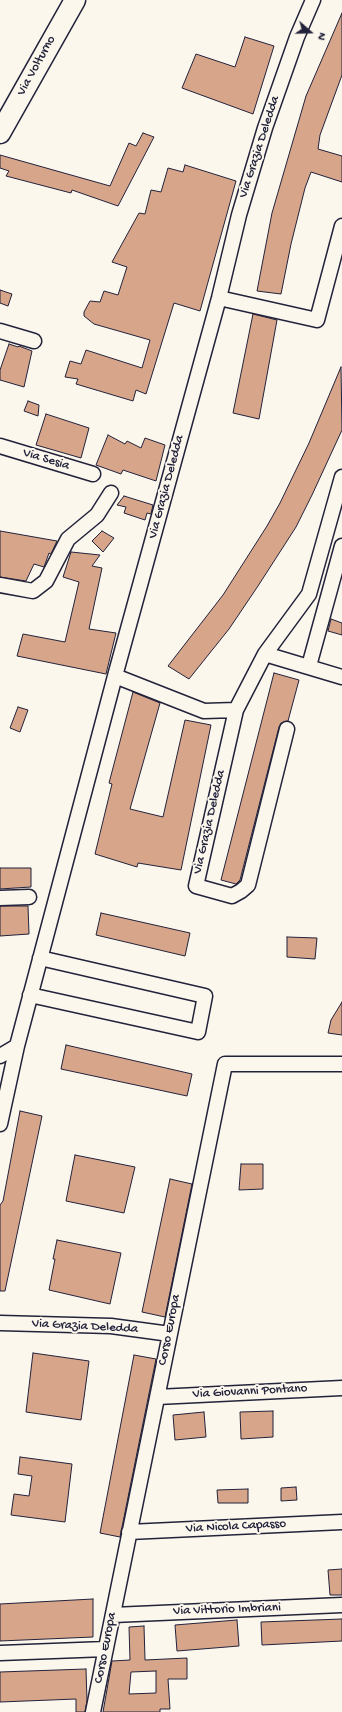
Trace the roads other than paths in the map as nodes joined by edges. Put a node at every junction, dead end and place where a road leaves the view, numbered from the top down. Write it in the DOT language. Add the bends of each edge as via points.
graph roads {
  1 [pos="75,0"];
  2 [pos="313,0"];
  3 [pos="0,133"];
  4 [pos="342,226"];
  5 [pos="219,298"];
  6 [pos="0,331"];
  7 [pos="34,341"];
  8 [pos="0,446"];
  9 [pos="93,474"];
  10 [pos="342,477"];
  11 [pos="111,493"];
  12 [pos="342,546"];
  13 [pos="337,581"];
  14 [pos="0,585"];
  15 [pos="265,654"];
  16 [pos="309,666"];
  17 [pos="115,676"];
  18 [pos="342,677"];
  19 [pos="236,710"];
  20 [pos="287,729"];
  21 [pos="29,897"];
  22 [pos="0,898"];
  23 [pos="40,958"];
  24 [pos="30,995"];
  25 [pos="17,1046"];
  26 [pos="0,1056"];
  27 [pos="342,1064"];
  28 [pos="0,1124"];
  29 [pos="0,1322"];
  30 [pos="170,1334"];
  31 [pos="342,1388"];
  32 [pos="157,1397"];
  33 [pos="342,1522"];
  34 [pos="129,1532"];
  35 [pos="342,1606"];
  36 [pos="113,1615"];
  37 [pos="106,1648"];
  38 [pos="0,1653"];
  39 [pos="93,1712"];
  1 -- 3 [label="street, Via Volturno"];
  2 -- 5 [label="street, Via Grazia Deledda" via="265,128 239,214"];
  4 -- 5 [label="street" via="317,320"];
  5 -- 17 [label="street, Via Grazia Deledda"];
  6 -- 7 [label="street"];
  8 -- 9 [label="street, Via Sesia"];
  10 -- 15 [label="street, Via Grazia Deledda" via="309,594"];
  11 -- 14 [label="street" via="97,515 68,539 46,581 33,591"];
  12 -- 13 [label="street"];
  13 -- 16 [label="street"];
  15 -- 16 [label="street"];
  15 -- 19 [label="street, Via Grazia Deledda"];
  16 -- 18 [label="street"];
  17 -- 19 [label="street" via="204,711"];
  17 -- 23 [label="street, Via Grazia Deledda"];
  19 -- 20 [label="street, Via Grazia Deledda" via="196,886 232,896 248,885"];
  21 -- 22 [label="street"];
  23 -- 24 [label="street, Via Grazia Deledda"];
  23 -- 24 [label="street" via="205,996 198,1032"];
  24 -- 25 [label="street, Via Grazia Deledda"];
  25 -- 26 [label="street"];
  25 -- 28 [label="street, Via Grazia Deledda"];
  27 -- 30 [label="street, Corso Europa" via="225,1064"];
  29 -- 30 [label="street, Via Grazia Deledda" via="111,1326"];
  30 -- 32 [label="street, Corso Europa"];
  31 -- 32 [label="street, Via Giovanni Pontano"];
  32 -- 34 [label="street, Corso Europa"];
  33 -- 34 [label="street, Via Nicola Capasso"];
  34 -- 36 [label="street, Corso Europa"];
  35 -- 36 [label="street, Via Vittorio Imbriani"];
  36 -- 37 [label="street, Corso Europa"];
  37 -- 38 [label="street"];
  37 -- 39 [label="street, Corso Europa"];
}
